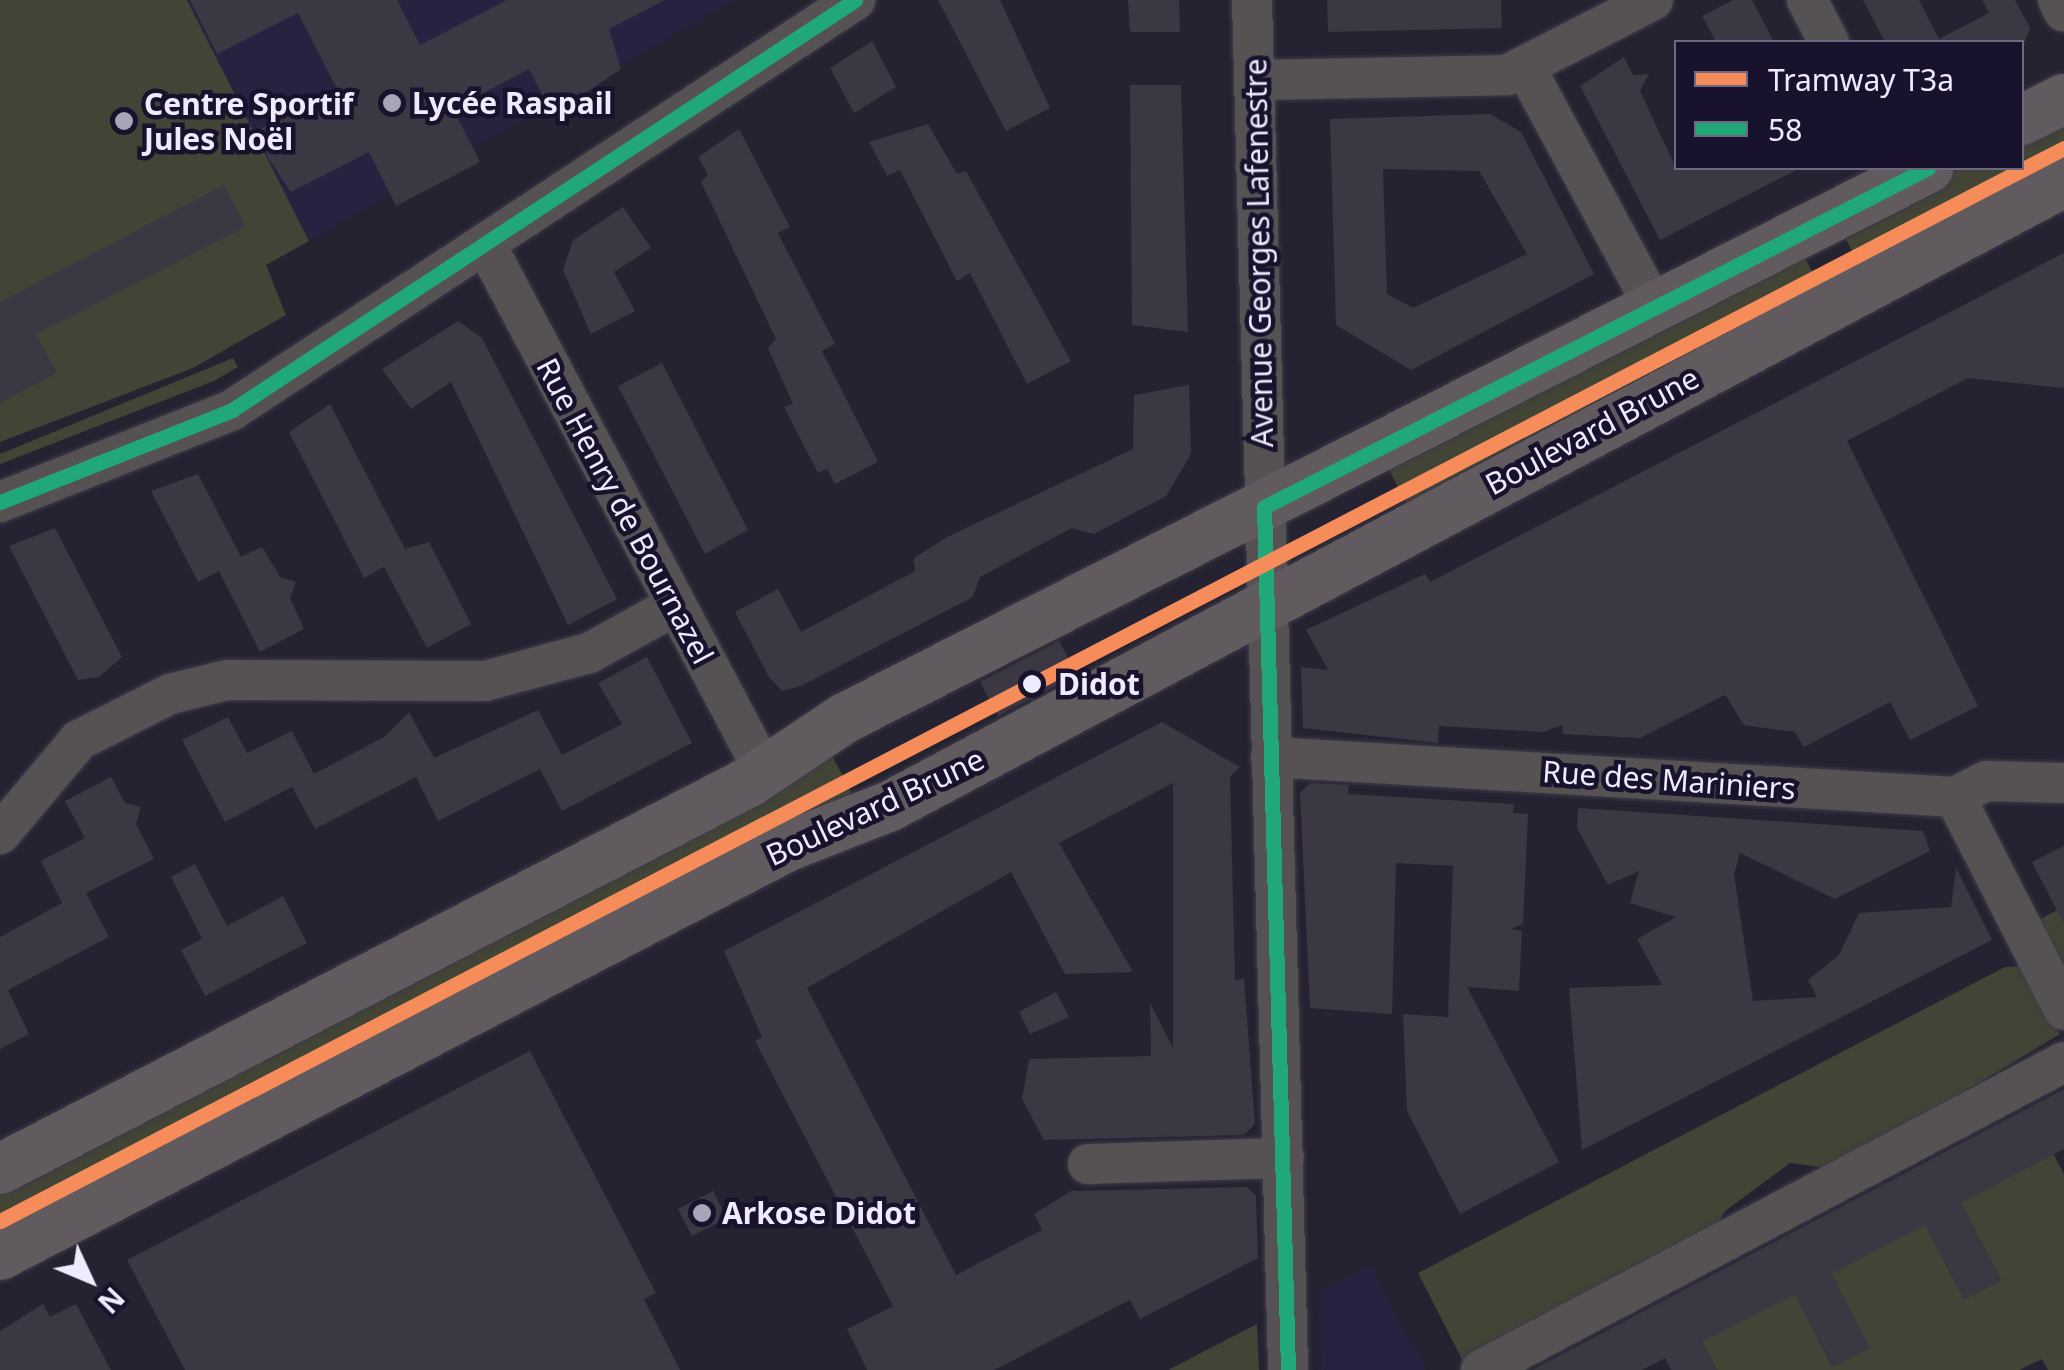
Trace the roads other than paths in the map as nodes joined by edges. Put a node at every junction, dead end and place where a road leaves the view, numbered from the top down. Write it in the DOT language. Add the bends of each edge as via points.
graph roads {
  1 [pos="855,0"];
  2 [pos="1252,0"];
  3 [pos="1653,0"];
  4 [pos="1808,0"];
  5 [pos="2058,0"];
  6 [pos="2064,12"];
  7 [pos="1828,40"];
  8 [pos="1525,67"];
  9 [pos="1255,80"];
  10 [pos="2064,99"];
  11 [pos="2024,119"];
  12 [pos="1907,172"];
  13 [pos="2064,182"];
  14 [pos="488,249"];
  15 [pos="1655,308"];
  16 [pos="0,502"];
  17 [pos="1264,507"];
  18 [pos="674,606"];
  19 [pos="1268,606"];
  20 [pos="1271,757"];
  21 [pos="764,771"];
  22 [pos="2064,783"];
  23 [pos="1954,798"];
  24 [pos="0,834"];
  25 [pos="2064,1010"];
  26 [pos="2064,1062"];
  27 [pos="1284,1158"];
  28 [pos="1088,1164"];
  29 [pos="0,1169"];
  30 [pos="0,1255"];
  31 [pos="1288,1370"];
  32 [pos="1480,1370"];
  1 -- 14 [label="street"];
  2 -- 9 [label="street, Avenue Georges Lafenestre"];
  3 -- 8 [label="street"];
  4 -- 7 [label="street"];
  5 -- 6 [label="street"];
  8 -- 9 [label="street" via="1507,75"];
  8 -- 15 [label="street"];
  9 -- 17 [label="street, Avenue Georges Lafenestre"];
  10 -- 11 [label="main road"];
  12 -- 15 [label="main road"];
  13 -- 19 [label="main road, Boulevard Brune"];
  14 -- 16 [label="street" via="232,410"];
  14 -- 18 [label="street, Rue Henry de Bournazel"];
  15 -- 17 [label="main road"];
  17 -- 19 [label="street, Avenue Georges Lafenestre"];
  17 -- 21 [label="main road" via="845,718"];
  18 -- 21 [label="street, Rue Henry de Bournazel"];
  18 -- 24 [label="street" via="588,654 485,681 228,680 170,694 79,740"];
  19 -- 20 [label="street, Avenue Georges Lafenestre"];
  19 -- 30 [label="main road, Boulevard Brune"];
  20 -- 23 [label="street, Rue des Mariniers"];
  20 -- 27 [label="street, Avenue Georges Lafenestre"];
  21 -- 29 [label="main road"];
  22 -- 23 [label="street, Rue des Mariniers" via="1988,781"];
  23 -- 25 [label="street"];
  26 -- 32 [label="street"];
  27 -- 28 [label="street"];
  27 -- 31 [label="street, Avenue Georges Lafenestre"];
}
